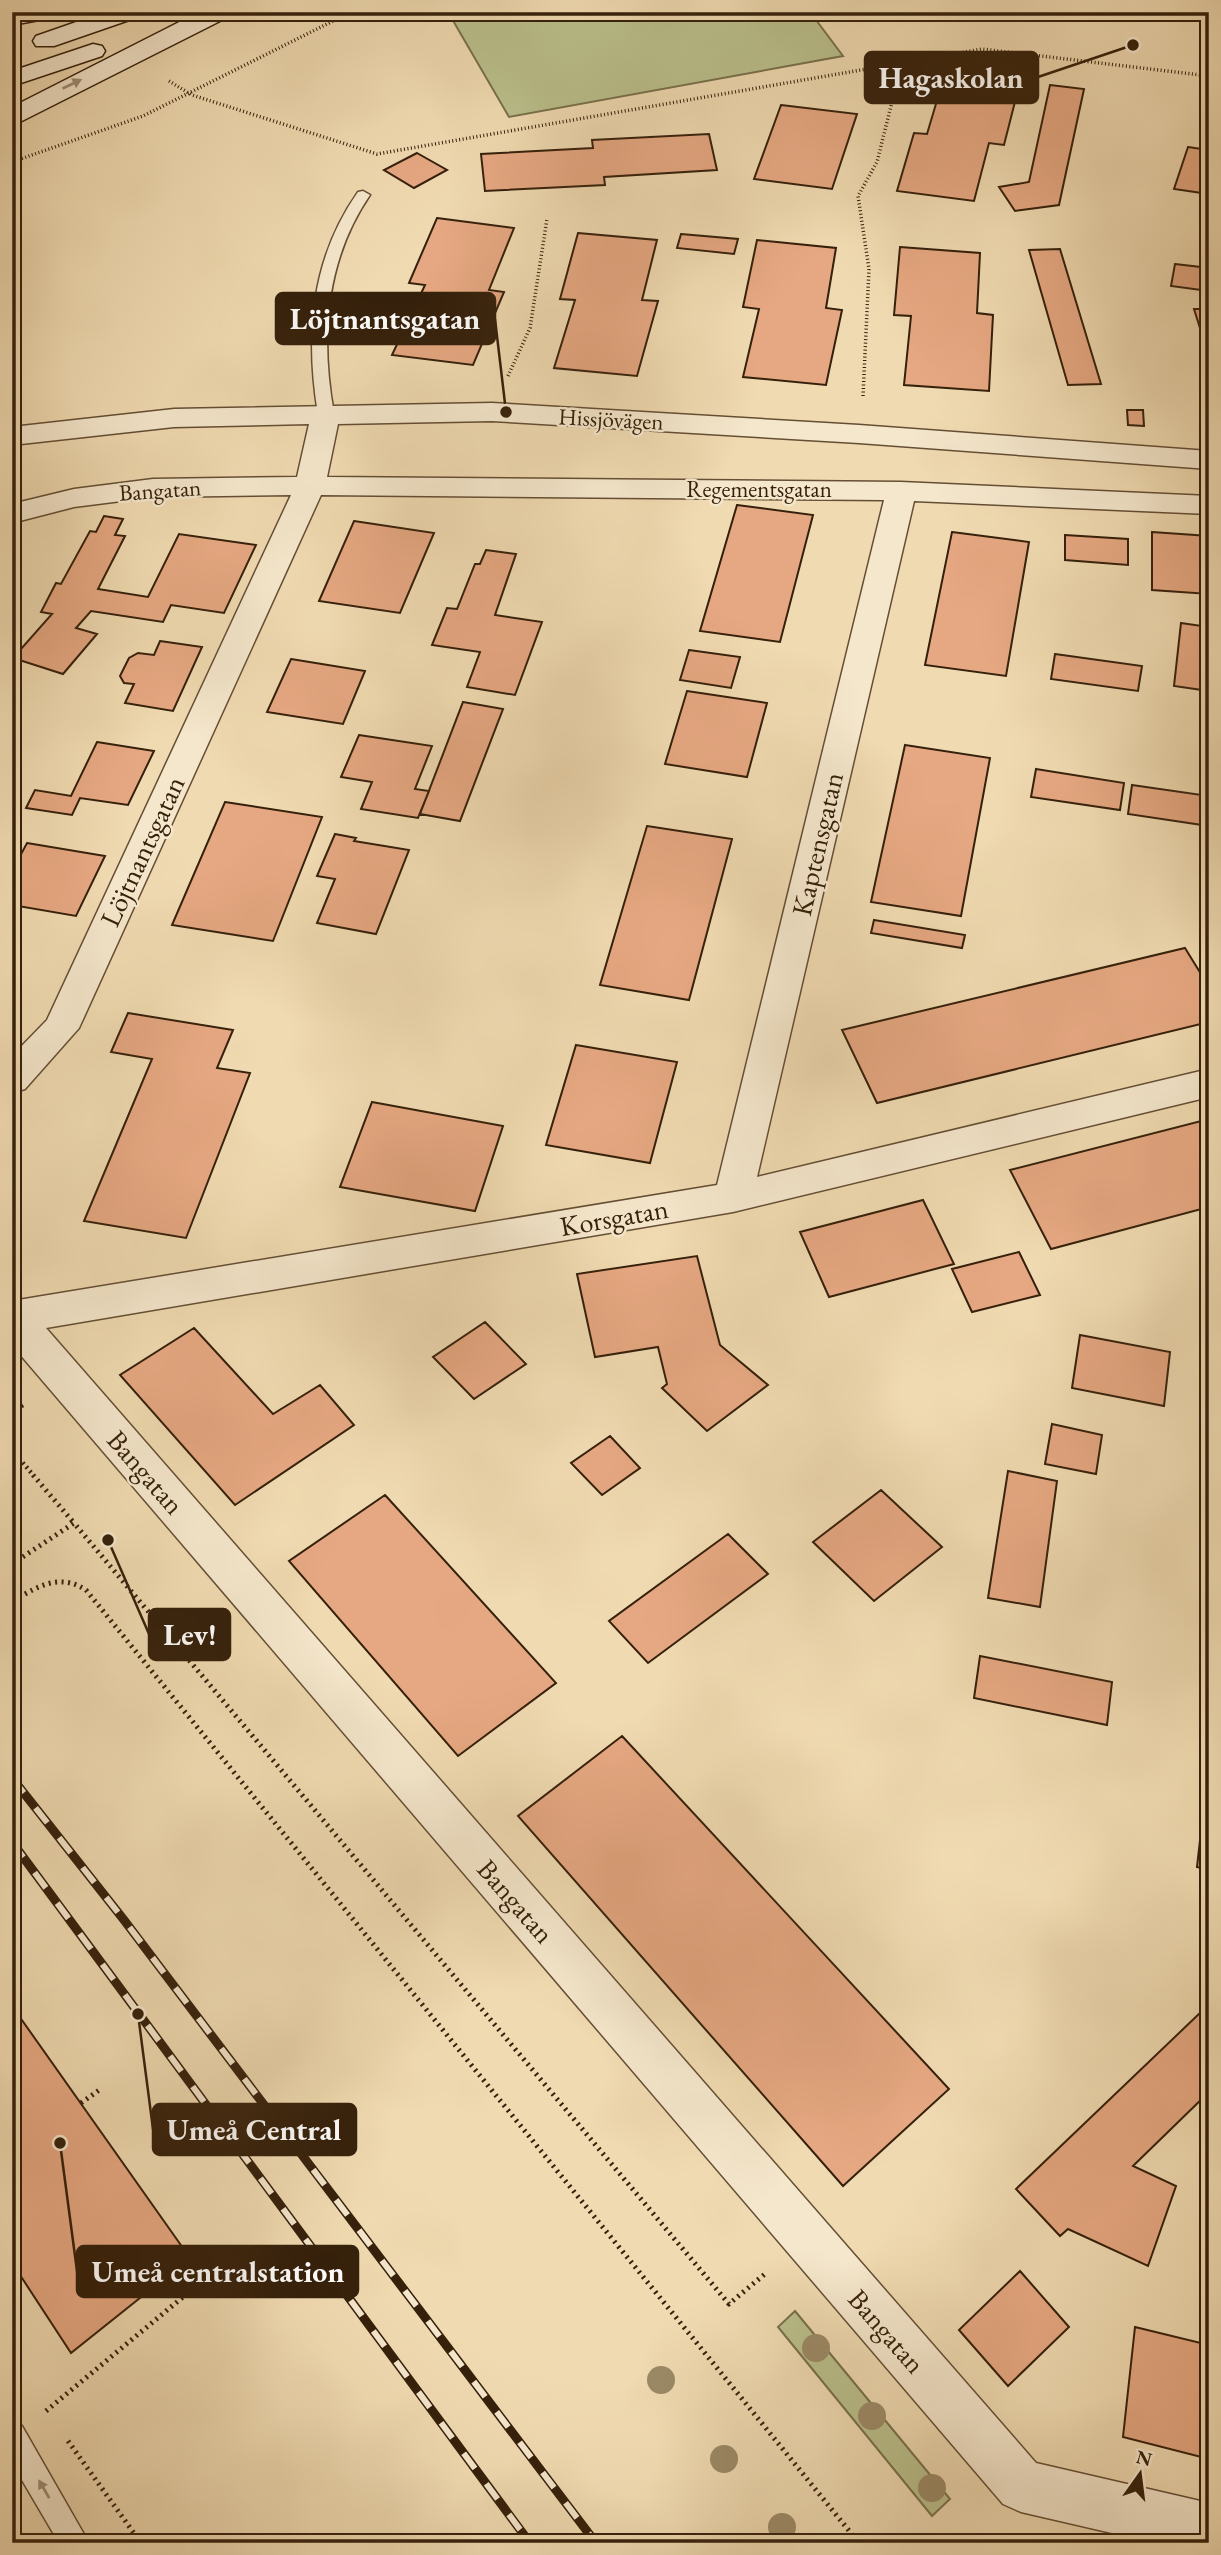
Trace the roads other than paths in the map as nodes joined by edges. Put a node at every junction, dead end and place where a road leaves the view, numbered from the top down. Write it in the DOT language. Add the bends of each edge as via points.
graph roads {
  1 [pos="47,12"];
  2 [pos="130,12"];
  3 [pos="205,12"];
  4 [pos="219,12"];
  5 [pos="12,18"];
  6 [pos="25,48"];
  7 [pos="12,79"];
  8 [pos="12,118"];
  9 [pos="363,195"];
  10 [pos="326,414"];
  11 [pos="12,436"];
  12 [pos="1209,460"];
  13 [pos="310,486"];
  14 [pos="901,491"];
  15 [pos="1209,505"];
  16 [pos="12,514"];
  17 [pos="12,1079"];
  18 [pos="1209,1083"];
  19 [pos="733,1197"];
  20 [pos="13,1317"];
  21 [pos="12,2436"];
  22 [pos="1209,2529"];
  23 [pos="75,2543"];
  1 -- 5 [label="street"];
  2 -- 6 [label="street"];
  3 -- 7 [label="street"];
  8 -- 4 [label="street, one-way"];
  9 -- 10 [label="lane" via="334,242 327,265 320,386"];
  10 -- 11 [label="street, Hissjövägen" via="174,418"];
  10 -- 12 [label="street, Hissjövägen" via="492,412"];
  10 -- 13 [label="street, Löjtnantsgatan"];
  13 -- 14 [label="street, Regementsgatan"];
  13 -- 16 [label="street, Bangatan" via="153,488 74,498"];
  13 -- 17 [label="street, Löjtnantsgatan" via="61,1028"];
  14 -- 15 [label="street, Regementsgatan"];
  14 -- 19 [label="street, Kaptensgatan"];
  18 -- 19 [label="street, Korsgatan"];
  19 -- 20 [label="street, Korsgatan"];
  20 -- 22 [label="street, Bangatan" via="1021,2486"];
  23 -- 21 [label="lane, one-way"];
}
